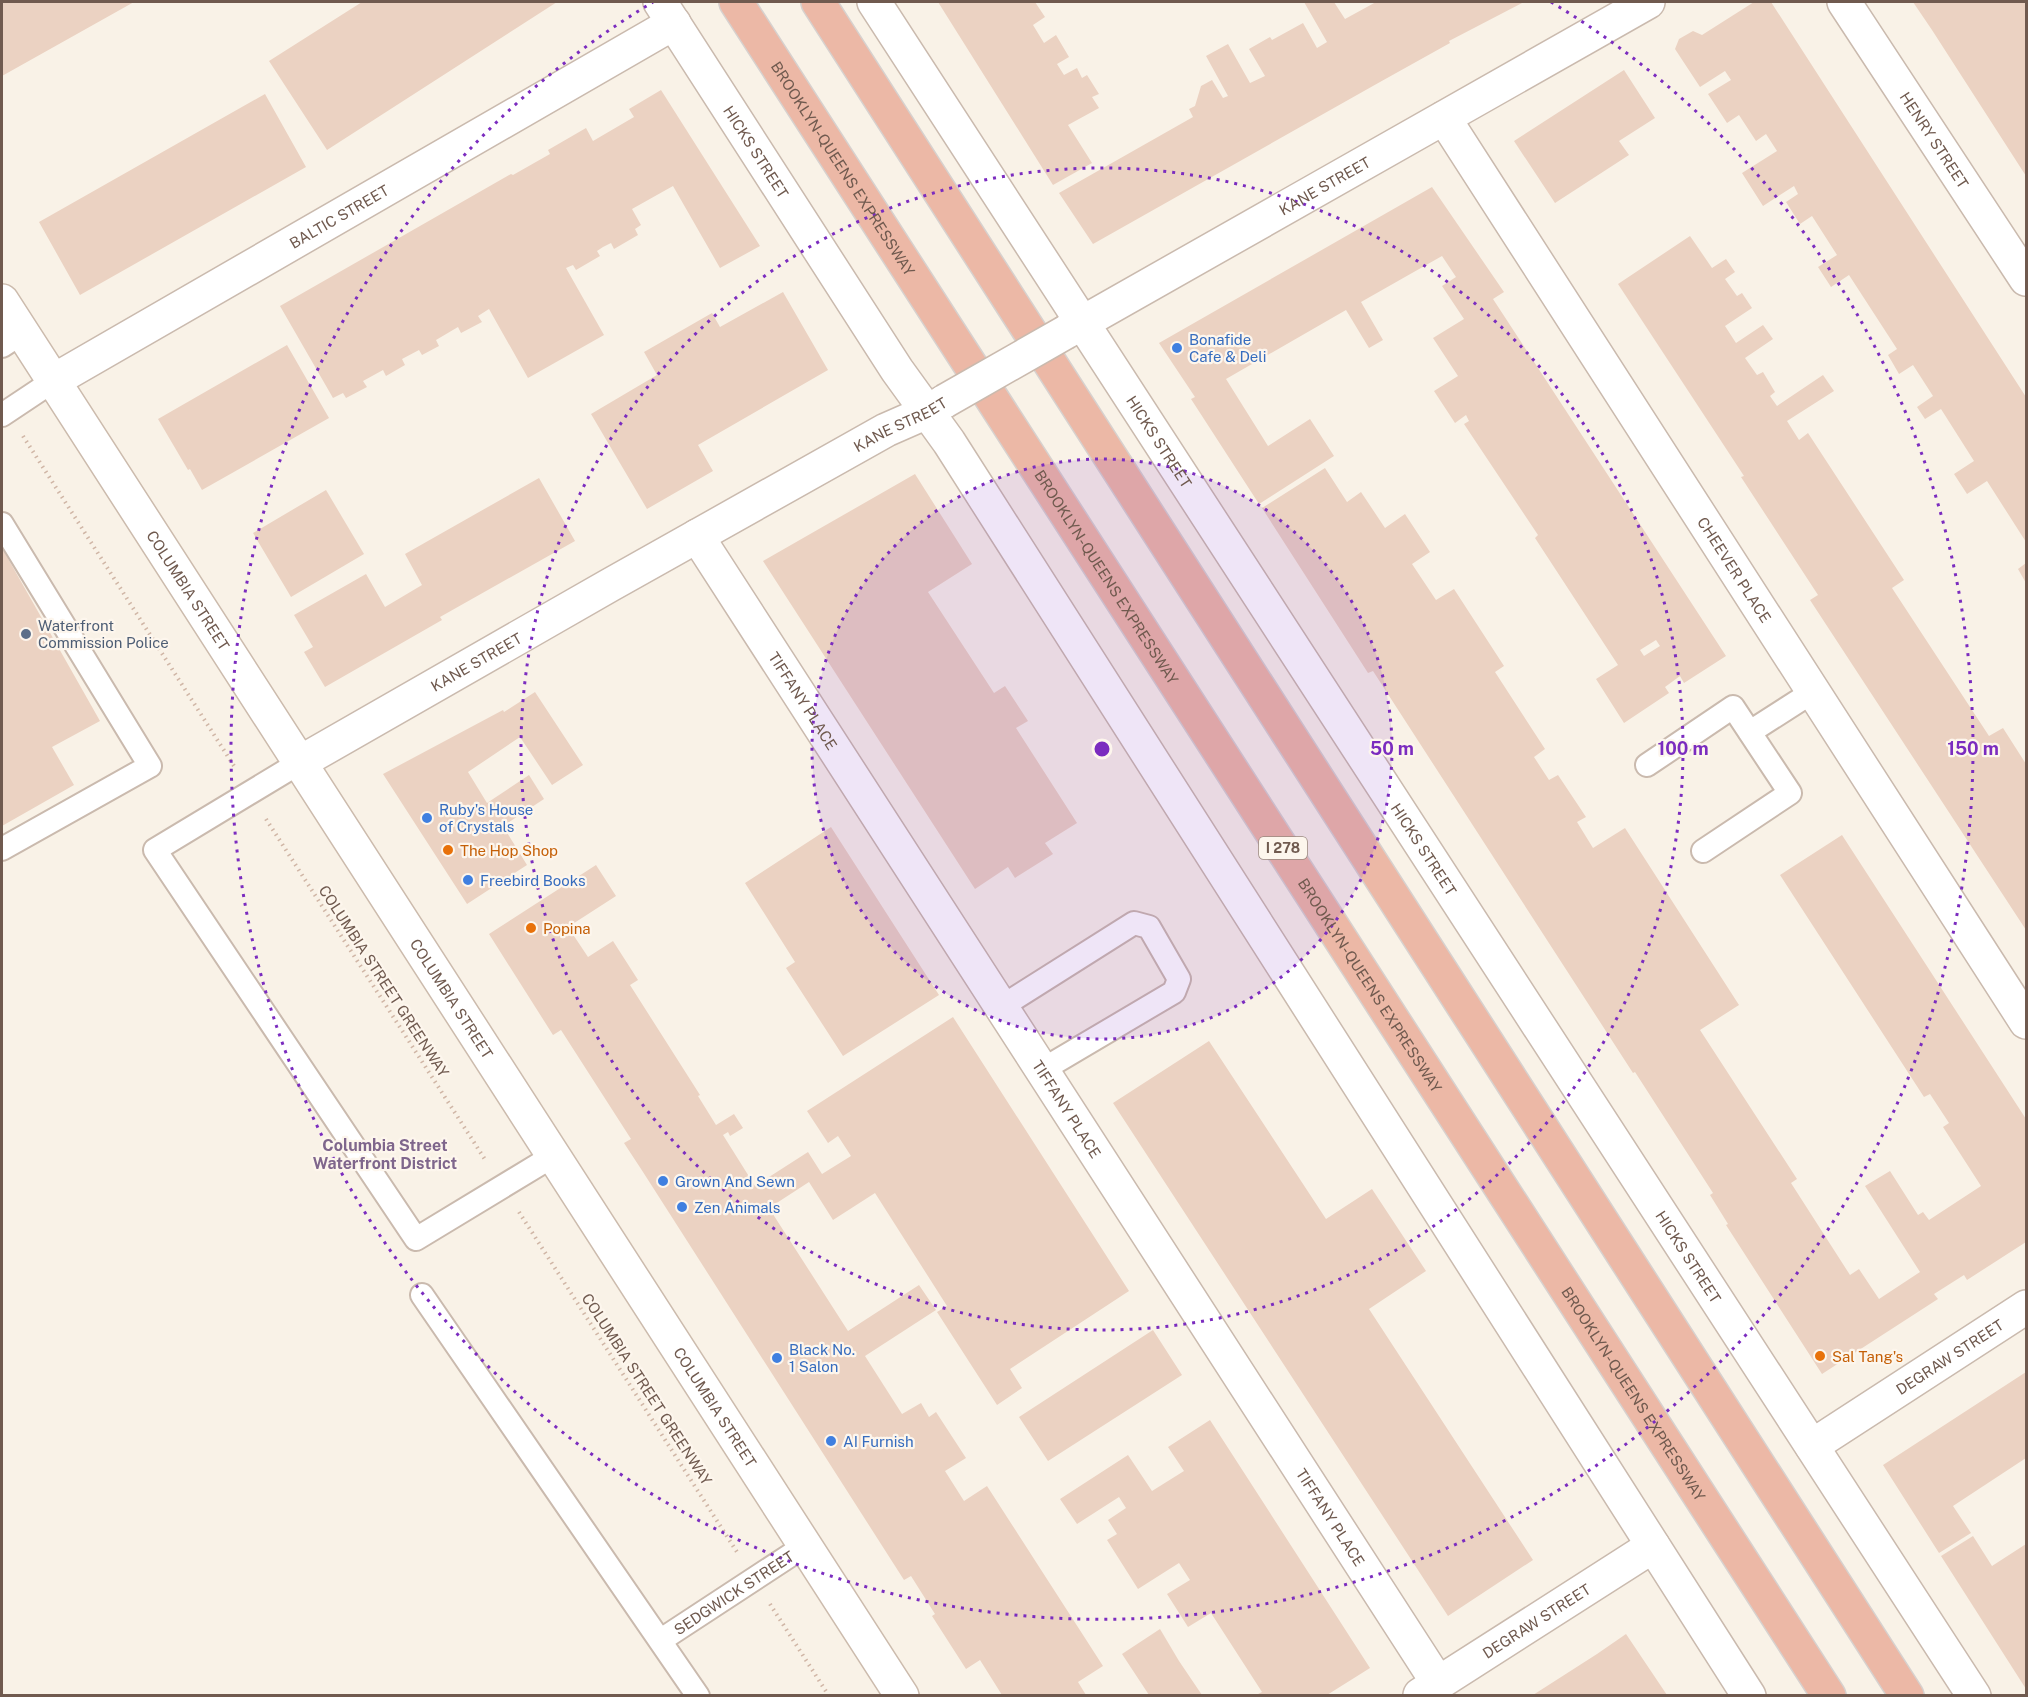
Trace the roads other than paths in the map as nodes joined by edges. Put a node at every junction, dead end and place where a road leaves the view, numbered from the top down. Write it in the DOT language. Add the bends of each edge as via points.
graph roads {
  1 [pos="736,2"];
  2 [pos="818,2"];
  3 [pos="874,2"];
  4 [pos="1648,2"];
  5 [pos="1844,2"];
  6 [pos="667,12"];
  7 [pos="1444,118"];
  8 [pos="2026,279"];
  9 [pos="2,301"];
  10 [pos="1075,328"];
  11 [pos="12,340"];
  12 [pos="53,381"];
  13 [pos="936,407"];
  14 [pos="4,413"];
  15 [pos="2,524"];
  16 [pos="697,536"];
  17 [pos="1814,691"];
  18 [pos="1750,732"];
  19 [pos="299,763"];
  20 [pos="1647,765"];
  21 [pos="2,849"];
  22 [pos="1703,851"];
  23 [pos="1001,1007"];
  24 [pos="2026,1022"];
  25 [pos="1042,1071"];
  26 [pos="553,1156"];
  27 [pos="422,1295"];
  28 [pos="2026,1307"];
  29 [pos="1812,1446"];
  30 [pos="806,1545"];
  31 [pos="1653,1546"];
  32 [pos="661,1640"];
  33 [pos="1428,1689"];
  34 [pos="698,1695"];
  35 [pos="902,1695"];
  36 [pos="1749,1695"];
  37 [pos="1829,1695"];
  38 [pos="1907,1695"];
  39 [pos="1974,1695"];
  1 -- 37 [label="highway, BROOKLYN-QUEENS EXPRESSWAY / I 278"];
  2 -- 38 [label="highway"];
  3 -- 10 [label="street, HICKS STREET"];
  4 -- 7 [label="street, KANE STREET"];
  5 -- 8 [label="street, HENRY STREET"];
  6 -- 12 [label="street, BALTIC STREET"];
  6 -- 13 [label="street, HICKS STREET" via="891,360"];
  7 -- 10 [label="street, KANE STREET"];
  7 -- 17 [label="street, CHEEVER PLACE"];
  9 -- 11 [label="street, COLUMBIA STREET"];
  10 -- 13 [label="street, KANE STREET, bridge"];
  10 -- 29 [label="street, HICKS STREET"];
  11 -- 12 [label="street, COLUMBIA STREET"];
  12 -- 14 [label="lane, BALTIC STREET"];
  12 -- 19 [label="street, COLUMBIA STREET"];
  13 -- 16 [label="street, KANE STREET" via="886,430"];
  13 -- 31 [label="street, HICKS STREET" via="955,452"];
  15 -- 21 [label="lane" via="150,766"];
  16 -- 19 [label="street, KANE STREET"];
  16 -- 23 [label="street, TIFFANY PLACE"];
  17 -- 18 [label="lane"];
  17 -- 24 [label="street, CHEEVER PLACE"];
  18 -- 20 [label="lane" via="1733,707"];
  18 -- 22 [label="lane" via="1790,794"];
  19 -- 26 [label="street, COLUMBIA STREET"];
  19 -- 26 [label="lane, KANE STREET" via="155,850 416,1239"];
  23 -- 25 [label="street, TIFFANY PLACE"];
  23 -- 25 [label="lane" via="1134,923 1149,927 1179,979 1174,992"];
  25 -- 33 [label="street, TIFFANY PLACE"];
  26 -- 30 [label="street, COLUMBIA STREET"];
  27 -- 32 [label="lane"];
  28 -- 29 [label="street, DEGRAW STREET"];
  29 -- 39 [label="street, HICKS STREET"];
  30 -- 32 [label="lane, SEDGWICK STREET"];
  30 -- 35 [label="street, COLUMBIA STREET"];
  31 -- 33 [label="street, DEGRAW STREET"];
  31 -- 36 [label="street, HICKS STREET"];
  32 -- 34 [label="lane"];
}
